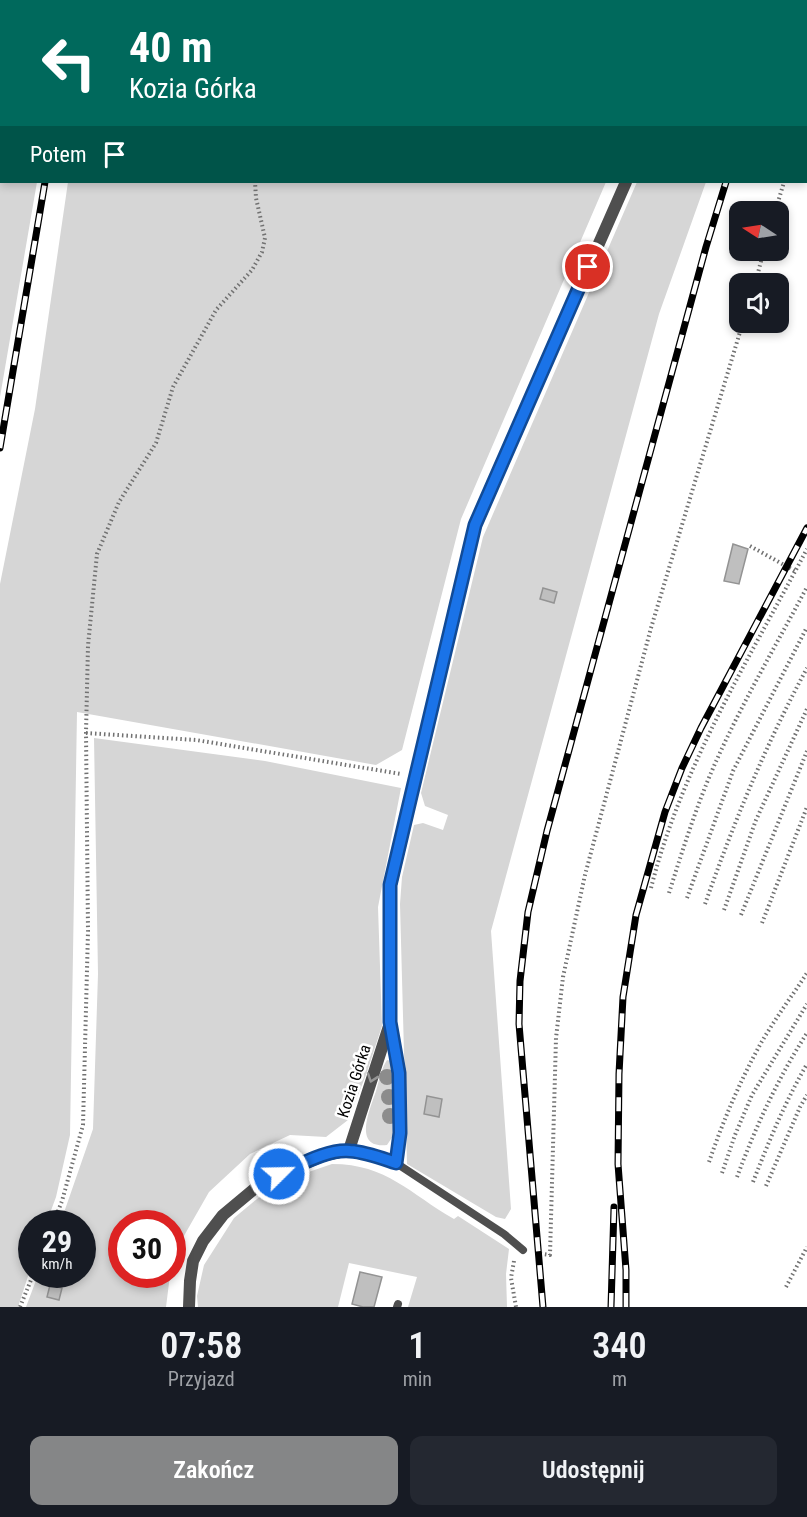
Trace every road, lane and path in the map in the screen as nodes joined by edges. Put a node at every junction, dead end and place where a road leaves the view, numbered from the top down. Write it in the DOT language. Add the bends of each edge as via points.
graph roads {
  1 [pos="255,183"];
  2 [pos="626,183"];
  3 [pos="784,183"];
  4 [pos="778,201"];
  5 [pos="740,333"];
  6 [pos="750,546"];
  7 [pos="807,549"];
  8 [pos="795,571"];
  9 [pos="807,587"];
  10 [pos="807,627"];
  11 [pos="807,668"];
  12 [pos="807,709"];
  13 [pos="86,733"];
  14 [pos="807,751"];
  15 [pos="416,777"];
  16 [pos="807,807"];
  17 [pos="651,888"];
  18 [pos="669,893"];
  19 [pos="687,898"];
  20 [pos="705,904"];
  21 [pos="724,910"];
  22 [pos="741,915"];
  23 [pos="762,922"];
  24 [pos="807,973"];
  25 [pos="807,1004"];
  26 [pos="390,1022"];
  27 [pos="807,1032"];
  28 [pos="807,1064"];
  29 [pos="807,1095"];
  30 [pos="349,1150"];
  31 [pos="709,1162"];
  32 [pos="396,1163"];
  33 [pos="722,1173"];
  34 [pos="737,1177"];
  35 [pos="753,1182"];
  36 [pos="766,1186"];
  37 [pos="58,1210"];
  38 [pos="807,1247"];
  39 [pos="523,1250"];
  40 [pos="541,1254"];
  41 [pos="786,1287"];
  42 [pos="28,1288"];
  43 [pos="20,1307"];
  44 [pos="189,1307"];
  1 -- 13 [label="path" via="265,238 262,252 252,270 216,310 173,387 156,443 119,502 97,554 88,646"];
  2 -- 15 [label="street, Kozia Górka" via="475,525"];
  3 -- 4 [label="path"];
  5 -- 40 [label="path" via="651,628 585,875 563,977 556,1038 550,1255"];
  6 -- 8 [label="path"];
  7 -- 8 [label="path"];
  8 -- 17 [label="path" via="690,774"];
  9 -- 18 [label="path" via="709,778"];
  10 -- 19 [label="path" via="733,771"];
  11 -- 20 [label="path" via="753,776"];
  12 -- 21 [label="path" via="756,820"];
  13 -- 15 [label="path" via="196,740"];
  13 -- 37 [label="path" via="88,931 83,1125"];
  14 -- 22 [label="path"];
  15 -- 26 [label="street, Kozia Górka" via="390,885"];
  16 -- 23 [label="path"];
  24 -- 31 [label="path" via="748,1068"];
  25 -- 33 [label="path" via="752,1095"];
  26 -- 30 [label="street, Kozia Górka, one-way"];
  26 -- 32 [label="street, Kozia Górka" via="399,1073"];
  27 -- 34 [label="path" via="772,1092"];
  28 -- 35 [label="path" via="778,1120"];
  29 -- 36 [label="path"];
  30 -- 32 [label="street"];
  30 -- 44 [label="street" via="323,1156 265,1180 223,1215 203,1241 194,1261"];
  32 -- 39 [label="lane"];
  38 -- 41 [label="path"];
  42 -- 43 [label="path"];
}
